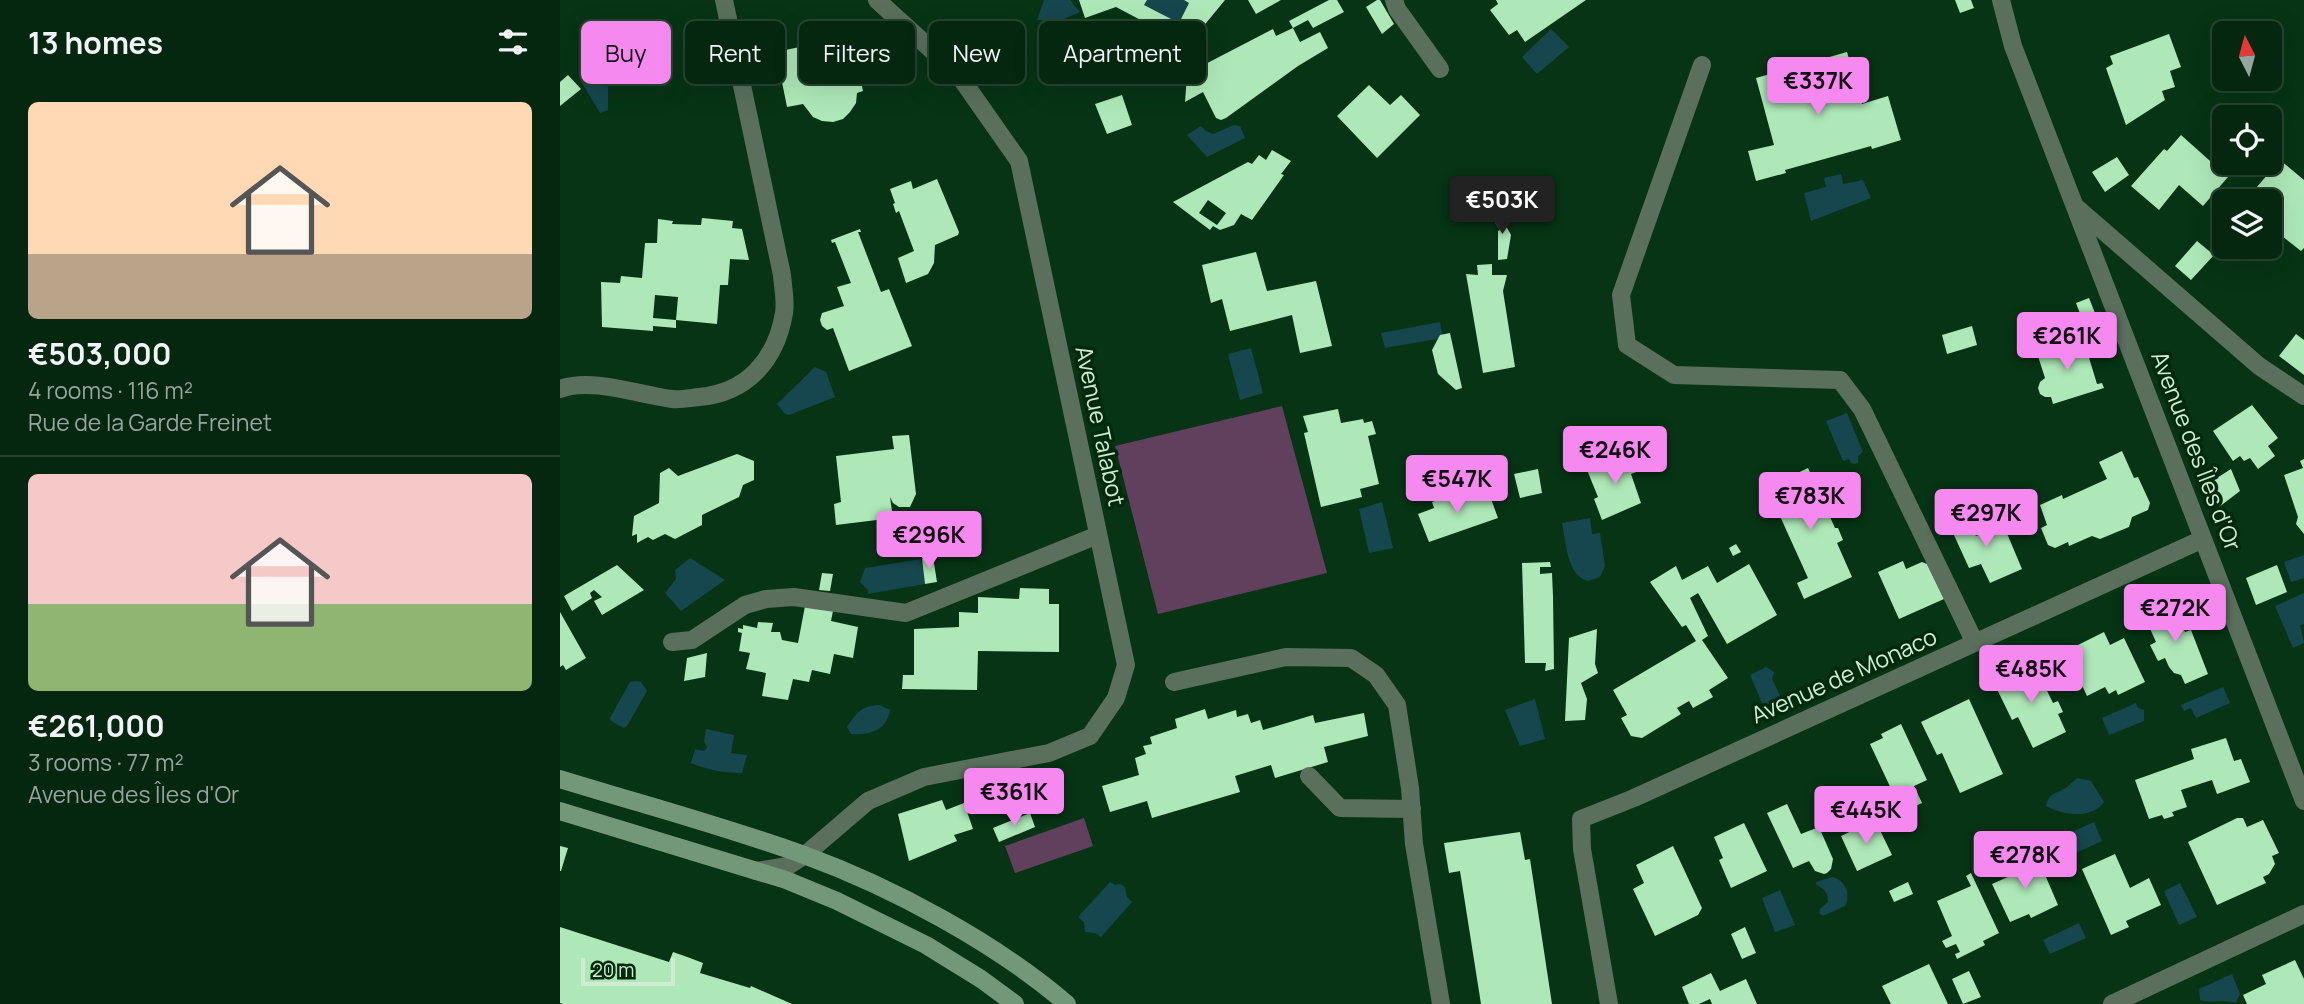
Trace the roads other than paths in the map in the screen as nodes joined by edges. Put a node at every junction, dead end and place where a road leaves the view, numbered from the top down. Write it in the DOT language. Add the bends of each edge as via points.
graph roads {
  1 [pos="723,0"];
  2 [pos="877,0"];
  3 [pos="1394,0"];
  4 [pos="2001,0"];
  5 [pos="1702,65"];
  6 [pos="1440,69"];
  7 [pos="2075,206"];
  8 [pos="560,389"];
  9 [pos="2304,396"];
  10 [pos="1098,535"];
  11 [pos="2203,539"];
  12 [pos="672,642"];
  13 [pos="1975,643"];
  14 [pos="1174,682"];
  15 [pos="1309,776"];
  16 [pos="560,779"];
  17 [pos="2304,801"];
  18 [pos="1412,809"];
  19 [pos="560,811"];
  20 [pos="805,855"];
  21 [pos="756,872"];
  22 [pos="2304,914"];
  23 [pos="1015,1004"];
  24 [pos="1067,1004"];
  25 [pos="1441,1004"];
  26 [pos="1609,1004"];
  27 [pos="2112,1004"];
  1 -- 8 [label="street" via="782,275 785,310 778,340 761,368 738,388 712,396 676,400 608,387 570,385"];
  2 -- 10 [label="street, Avenue Talabot" via="958,74 1018,161"];
  3 -- 6 [label="street"];
  4 -- 7 [label="street, Avenue des Îles d'Or" via="2013,46"];
  5 -- 13 [label="street" via="1621,295 1627,345 1674,375 1840,380 1863,409"];
  7 -- 9 [label="street" via="2259,366"];
  7 -- 11 [label="street, Avenue des Îles d'Or"];
  10 -- 12 [label="street" via="906,612 794,597 766,599 745,605 692,640"];
  10 -- 20 [label="street, Avenue Talabot" via="1126,666 1116,698 1090,736 1049,753 924,777 868,801"];
  11 -- 13 [label="street, Avenue de Monaco"];
  11 -- 17 [label="street, Avenue des Îles d'Or"];
  13 -- 26 [label="street, Avenue de Monaco" via="1581,819 1582,849"];
  14 -- 18 [label="street" via="1286,657 1351,658 1376,675 1397,705"];
  15 -- 18 [label="street" via="1340,808"];
  16 -- 20 [label="main road"];
  18 -- 25 [label="street"];
  19 -- 21 [label="main road"];
  20 -- 21 [label="street, Avenue Talabot" via="788,866"];
  20 -- 24 [label="main road" via="941,918"];
  21 -- 23 [label="main road" via="837,901 926,945"];
  22 -- 27 [label="street"];
}
